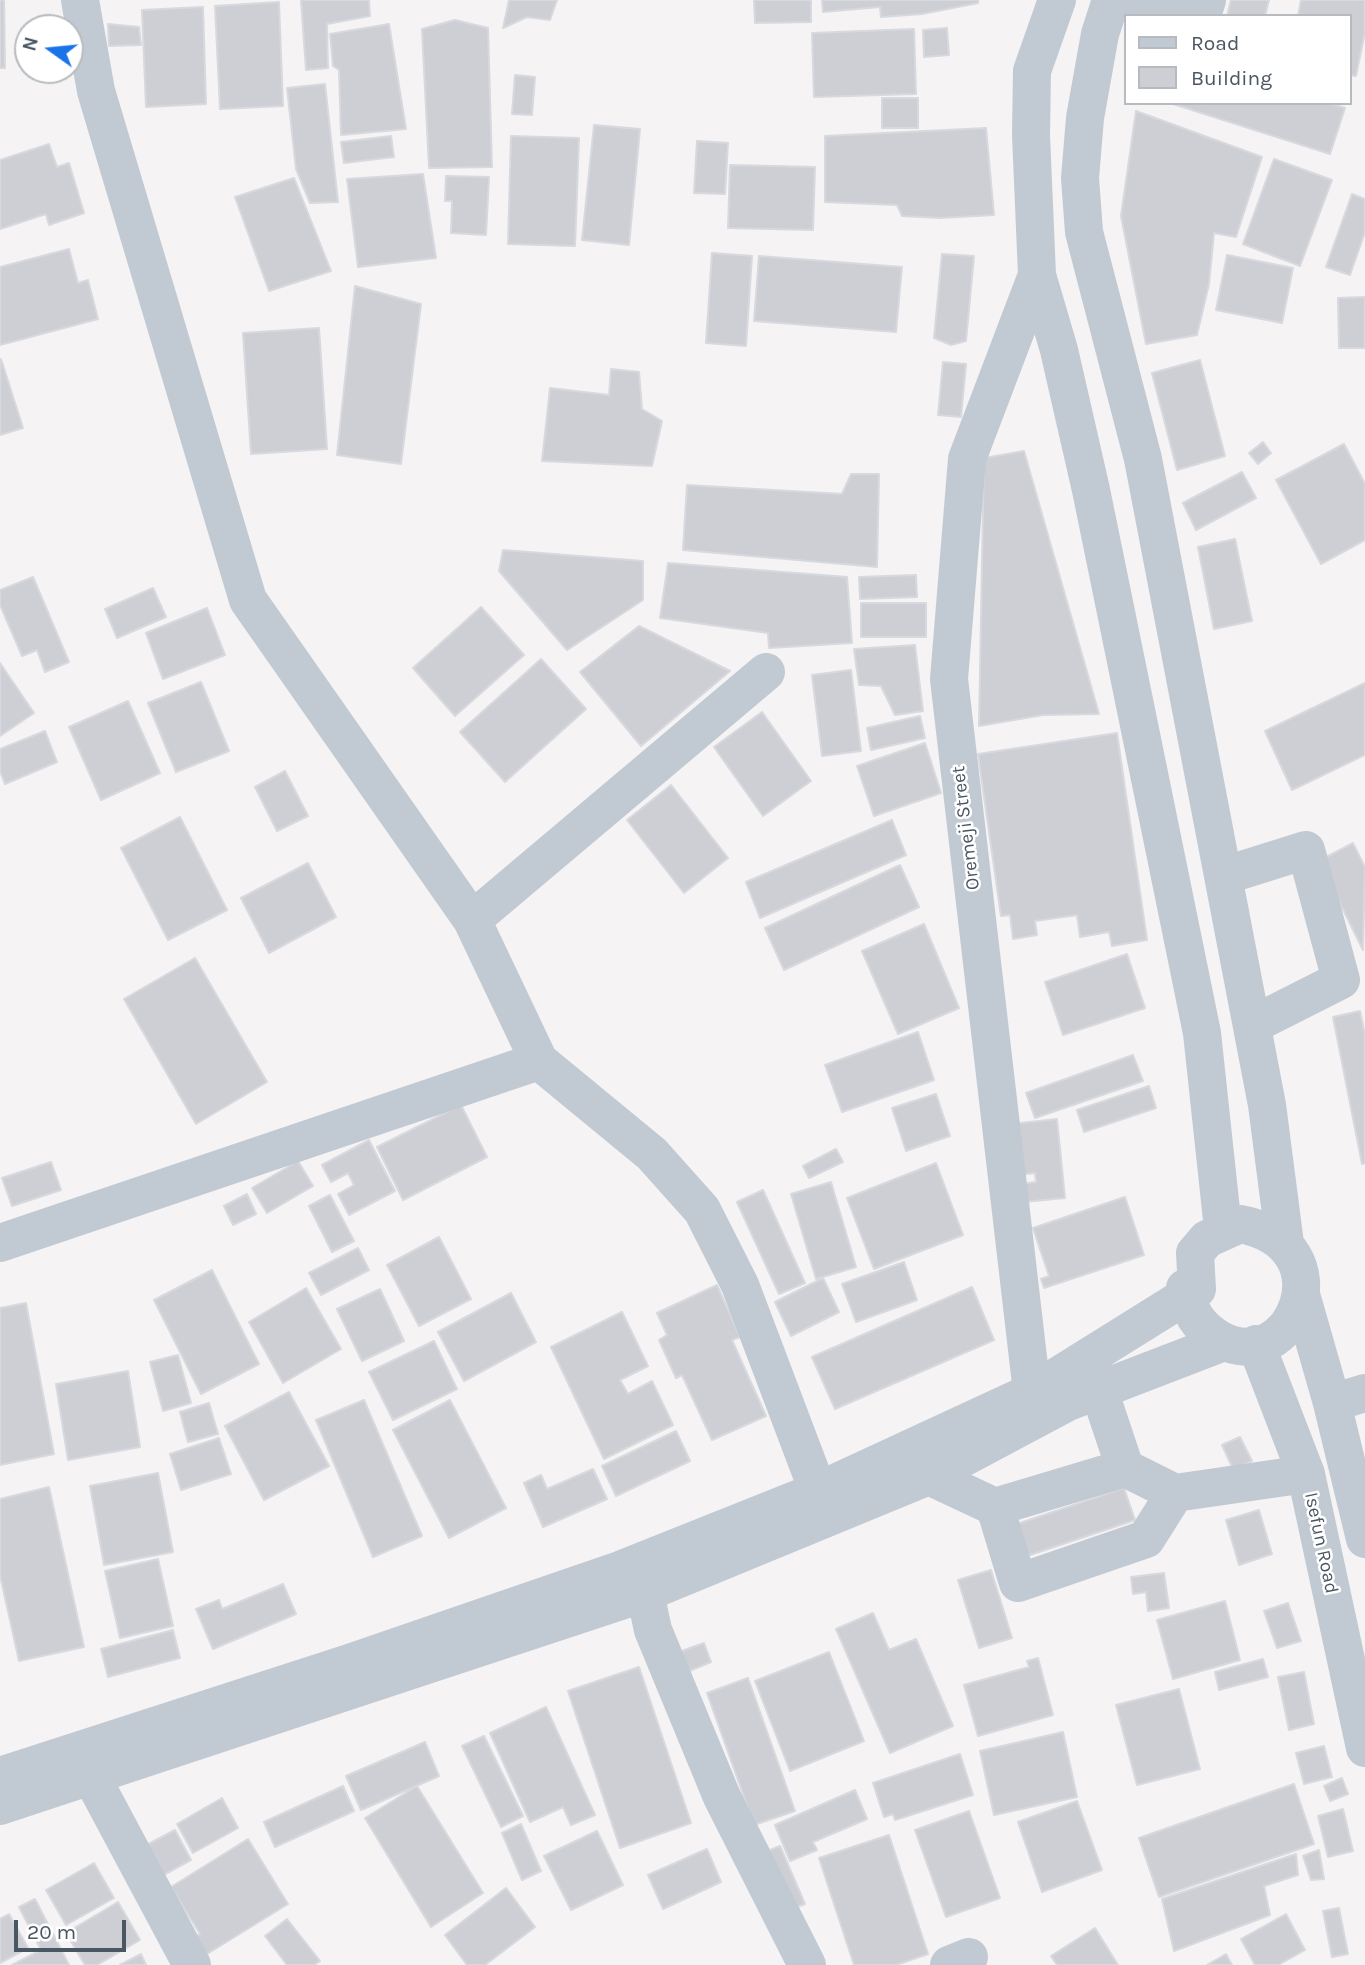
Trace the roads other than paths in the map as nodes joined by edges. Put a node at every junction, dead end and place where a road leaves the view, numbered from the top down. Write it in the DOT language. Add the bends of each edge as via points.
graph roads {
  1 [pos="80,0"];
  2 [pos="1027,0"];
  3 [pos="1057,0"];
  4 [pos="1111,0"];
  5 [pos="1118,0"];
  6 [pos="1170,14"];
  7 [pos="1032,71"];
  8 [pos="1037,275"];
  9 [pos="766,672"];
  10 [pos="1223,876"];
  11 [pos="472,920"];
  12 [pos="1252,1025"];
  13 [pos="539,1061"];
  14 [pos="1223,1229"];
  15 [pos="0,1243"];
  16 [pos="1285,1244"];
  17 [pos="1197,1289"];
  18 [pos="1303,1298"];
  19 [pos="1240,1343"];
  20 [pos="1099,1390"];
  21 [pos="1032,1392"];
  22 [pos="1349,1398"];
  23 [pos="1125,1468"];
  24 [pos="1306,1474"];
  25 [pos="929,1476"];
  26 [pos="818,1491"];
  27 [pos="1175,1493"];
  28 [pos="995,1507"];
  29 [pos="1365,1539"];
  30 [pos="645,1593"];
  31 [pos="1365,1748"];
  32 [pos="0,1776"];
  33 [pos="91,1776"];
  34 [pos="0,1807"];
  35 [pos="192,1965"];
  36 [pos="807,1965"];
  1 -- 11 [label="street" via="96,91 248,600"];
  2 -- 7 [label="street"];
  3 -- 7 [label="street"];
  4 -- 10 [label="street" via="1085,118 1080,178 1084,232 1143,459"];
  5 -- 6 [label="street"];
  7 -- 8 [label="street"];
  8 -- 14 [label="street" via="1091,490 1202,1033"];
  8 -- 21 [label="street, Oremeji Street" via="967,459 949,679"];
  9 -- 11 [label="street"];
  10 -- 12 [label="street"];
  10 -- 12 [label="street" via="1306,850 1341,980"];
  11 -- 13 [label="street"];
  12 -- 16 [label="street"];
  13 -- 15 [label="street"];
  13 -- 26 [label="street" via="652,1154 702,1210 740,1285"];
  14 -- 16 [label="street" via="1240,1224 1257,1227"];
  14 -- 17 [label="street" via="1195,1253"];
  16 -- 18 [label="street" via="1300,1263"];
  17 -- 19 [label="street" via="1185,1288 1196,1321"];
  17 -- 21 [label="street"];
  18 -- 19 [label="street" via="1284,1330"];
  18 -- 22 [label="street"];
  19 -- 20 [label="street"];
  19 -- 24 [label="street, Isefun Road"];
  20 -- 23 [label="street"];
  20 -- 25 [label="street"];
  21 -- 26 [label="street"];
  22 -- 29 [label="street"];
  23 -- 27 [label="street"];
  23 -- 28 [label="street"];
  24 -- 27 [label="street"];
  24 -- 31 [label="street, Isefun Road"];
  25 -- 28 [label="street"];
  25 -- 30 [label="street"];
  26 -- 32 [label="street" via="607,1574"];
  27 -- 28 [label="street" via="1146,1539 1018,1583"];
  30 -- 33 [label="street"];
  30 -- 36 [label="street" via="653,1630 722,1797"];
  33 -- 34 [label="street"];
  33 -- 35 [label="street"];
}
